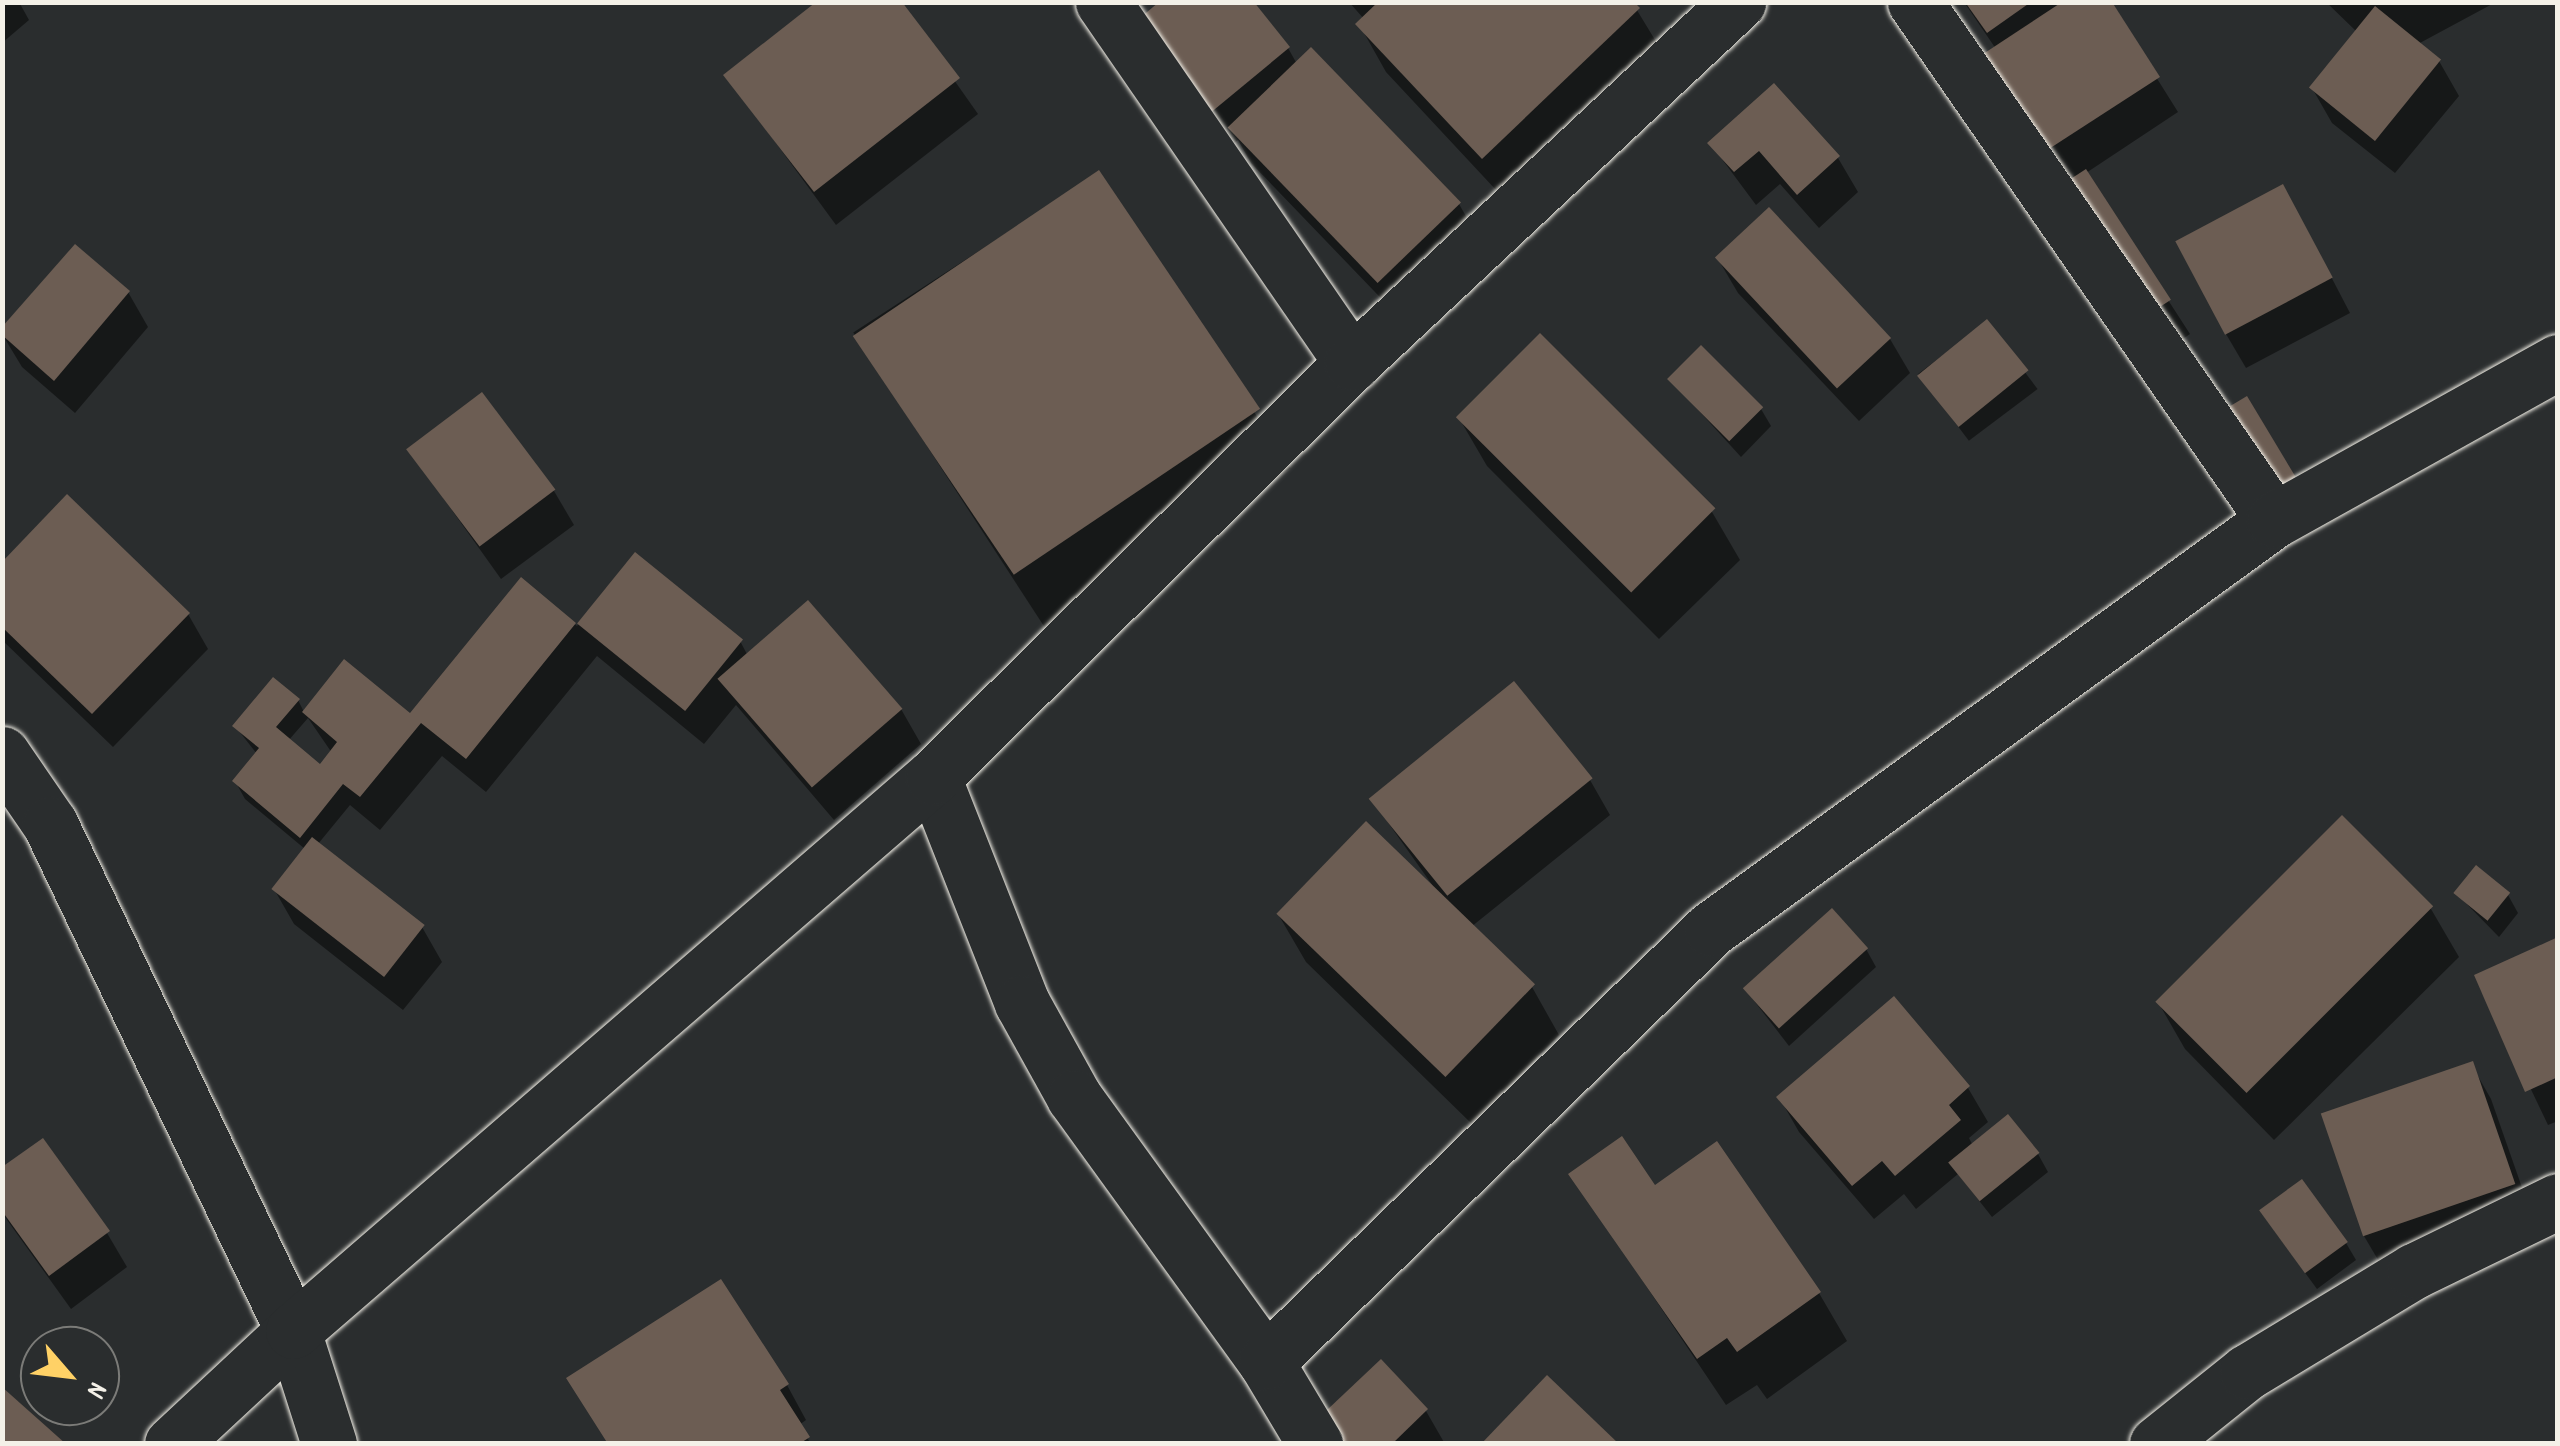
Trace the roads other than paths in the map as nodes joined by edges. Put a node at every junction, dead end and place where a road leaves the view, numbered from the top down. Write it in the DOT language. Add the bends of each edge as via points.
graph roads {
  1 [pos="1103,2"];
  2 [pos="1738,2"];
  3 [pos="1915,2"];
  4 [pos="2558,362"];
  5 [pos="1352,363"];
  6 [pos="2274,520"];
  7 [pos="2,754"];
  8 [pos="933,777"];
  9 [pos="2558,1200"];
  10 [pos="292,1332"];
  11 [pos="1266,1362"];
  12 [pos="172,1444"];
  13 [pos="329,1444"];
  14 [pos="1315,1444"];
  15 [pos="2157,1444"];
  1 -- 5 [label="street"];
  2 -- 5 [label="street"];
  3 -- 6 [label="street"];
  4 -- 6 [label="street"];
  5 -- 8 [label="street"];
  6 -- 11 [label="street" via="1711,930"];
  7 -- 10 [label="street" via="50,824"];
  8 -- 10 [label="street"];
  8 -- 11 [label="street" via="1022,1003 1074,1097"];
  9 -- 15 [label="street" via="2414,1271 2247,1372"];
  10 -- 12 [label="street"];
  10 -- 13 [label="street"];
  11 -- 14 [label="street"];
}
